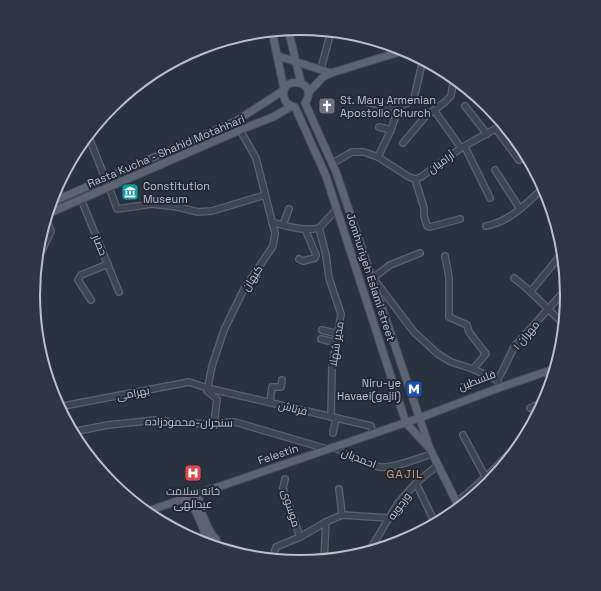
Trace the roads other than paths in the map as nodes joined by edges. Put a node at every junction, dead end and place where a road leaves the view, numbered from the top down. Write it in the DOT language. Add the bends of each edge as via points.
graph roads {
  1 [pos="289,36"];
  2 [pos="273,37"];
  3 [pos="330,37"];
  4 [pos="395,53"];
  5 [pos="278,56"];
  6 [pos="295,60"];
  7 [pos="422,65"];
  8 [pos="321,69"];
  9 [pos="331,73"];
  10 [pos="301,83"];
  11 [pos="453,85"];
  12 [pos="284,90"];
  13 [pos="308,93"];
  14 [pos="366,102"];
  15 [pos="465,106"];
  16 [pos="294,107"];
  17 [pos="398,109"];
  18 [pos="434,110"];
  19 [pos="245,116"];
  20 [pos="249,127"];
  21 [pos="378,127"];
  22 [pos="499,127"];
  23 [pos="496,129"];
  24 [pos="240,130"];
  25 [pos="391,130"];
  26 [pos="487,134"];
  27 [pos="91,142"];
  28 [pos="403,143"];
  29 [pos="463,148"];
  30 [pos="378,157"];
  31 [pos="519,160"];
  32 [pos="333,163"];
  33 [pos="495,170"];
  34 [pos="105,178"];
  35 [pos="415,179"];
  36 [pos="109,187"];
  37 [pos="539,192"];
  38 [pos="265,195"];
  39 [pos="490,198"];
  40 [pos="59,199"];
  41 [pos="81,199"];
  42 [pos="348,204"];
  43 [pos="289,209"];
  44 [pos="337,209"];
  45 [pos="520,209"];
  46 [pos="54,211"];
  47 [pos="460,219"];
  48 [pos="272,222"];
  49 [pos="283,225"];
  50 [pos="486,226"];
  51 [pos="49,227"];
  52 [pos="319,228"];
  53 [pos="305,229"];
  54 [pos="46,241"];
  55 [pos="420,253"];
  56 [pos="445,256"];
  57 [pos="558,258"];
  58 [pos="299,259"];
  59 [pos="108,264"];
  60 [pos="373,278"];
  61 [pos="514,278"];
  62 [pos="530,291"];
  63 [pos="119,292"];
  64 [pos="561,294"];
  65 [pos="91,300"];
  66 [pos="547,309"];
  67 [pos="560,320"];
  68 [pos="322,330"];
  69 [pos="338,334"];
  70 [pos="321,339"];
  71 [pos="337,343"];
  72 [pos="551,366"];
  73 [pos="473,369"];
  74 [pos="550,370"];
  75 [pos="282,380"];
  76 [pos="499,383"];
  77 [pos="207,388"];
  78 [pos="270,402"];
  79 [pos="537,405"];
  80 [pos="65,406"];
  81 [pos="530,408"];
  82 [pos="419,416"];
  83 [pos="334,418"];
  84 [pos="406,420"];
  85 [pos="214,424"];
  86 [pos="78,431"];
  87 [pos="333,434"];
  88 [pos="373,434"];
  89 [pos="463,435"];
  90 [pos="330,448"];
  91 [pos="431,452"];
  92 [pos="438,465"];
  93 [pos="494,469"];
  94 [pos="486,478"];
  95 [pos="285,479"];
  96 [pos="416,483"];
  97 [pos="339,489"];
  98 [pos="199,493"];
  99 [pos="186,498"];
  100 [pos="457,502"];
  101 [pos="153,510"];
  102 [pos="342,515"];
  103 [pos="389,518"];
  104 [pos="433,519"];
  105 [pos="326,522"];
  106 [pos="300,537"];
  107 [pos="209,539"];
  108 [pos="210,539"];
  109 [pos="372,546"];
  110 [pos="274,554"];
  111 [pos="324,555"];
  1 -- 6 [label="main road"];
  2 -- 5 [label="main road"];
  3 -- 8 [label="street"];
  4 -- 9 [label="main road"];
  5 -- 6 [label="main road"];
  5 -- 12 [label="main road"];
  6 -- 8 [label="main road"];
  6 -- 10 [label="main road"];
  7 -- 17 [label="street" via="414,98"];
  8 -- 9 [label="main road"];
  9 -- 13 [label="main road"];
  10 -- 12 [label="main road, Rasta Kucha - Shahid Motahhari" via="290,83"];
  10 -- 13 [label="main road" via="307,88"];
  11 -- 18 [label="street" via="451,96"];
  12 -- 16 [label="main road, Jomhuriyeh Eslami street" via="285,100"];
  12 -- 19 [label="main road, Rasta Kucha - Shahid Motahhari"];
  13 -- 32 [label="main road, Jomhuriyeh Eslami street" via="305,103"];
  14 -- 17 [label="street"];
  15 -- 26 [label="street"];
  16 -- 20 [label="main road, Rasta Kucha - Shahid Motahhari"];
  16 -- 44 [label="main road, Jomhuriyeh Eslami street" via="326,176"];
  17 -- 25 [label="street"];
  18 -- 28 [label="street"];
  18 -- 29 [label="street"];
  19 -- 20 [label="main road" via="249,120"];
  19 -- 34 [label="main road, Rasta Kucha - Shahid Motahhari"];
  20 -- 24 [label="main road, Rasta Kucha - Shahid Motahhari"];
  21 -- 25 [label="street"];
  22 -- 23 [label="street, آرامیان"];
  23 -- 26 [label="street, آرامیان"];
  23 -- 31 [label="street"];
  24 -- 36 [label="main road, Rasta Kucha - Shahid Motahhari"];
  24 -- 38 [label="street, کیهان" via="256,158"];
  25 -- 30 [label="street"];
  26 -- 29 [label="street, آرامیان"];
  27 -- 34 [label="street"];
  29 -- 35 [label="street, آرامیان"];
  29 -- 39 [label="street"];
  30 -- 32 [label="street, آرامیان" via="364,152 352,152"];
  30 -- 35 [label="street, آرامیان"];
  32 -- 42 [label="main road, Jomhuriyeh Eslami street"];
  33 -- 45 [label="street"];
  34 -- 36 [label="main road"];
  34 -- 40 [label="main road, Rasta Kucha - Shahid Motahhari"];
  35 -- 47 [label="street" via="427,226"];
  36 -- 38 [label="street" via="117,208 152,204 198,212 212,211"];
  36 -- 41 [label="main road, Rasta Kucha - Shahid Motahhari"];
  37 -- 45 [label="street"];
  38 -- 48 [label="street, کیهان"];
  41 -- 46 [label="main road, Rasta Kucha - Shahid Motahhari"];
  41 -- 59 [label="street, حصار"];
  42 -- 44 [label="main road"];
  42 -- 60 [label="main road, Jomhuriyeh Eslami street"];
  43 -- 49 [label="street"];
  44 -- 52 [label="street"];
  44 -- 84 [label="main road, Jomhuriyeh Eslami street"];
  45 -- 50 [label="street" via="497,224"];
  48 -- 49 [label="street"];
  48 -- 77 [label="street, کیهان" via="275,233 273,246 244,289 224,330"];
  49 -- 53 [label="street"];
  51 -- 54 [label="street" via="51,230"];
  52 -- 53 [label="street"];
  52 -- 69 [label="street, مدیر شهلا" via="326,255 328,278 341,314"];
  53 -- 58 [label="street" via="316,255 315,258 302,261"];
  55 -- 60 [label="street" via="390,265"];
  56 -- 73 [label="street" via="449,277 449,317 467,325 469,332 486,354"];
  57 -- 62 [label="street"];
  59 -- 63 [label="street, حصار"];
  59 -- 65 [label="street" via="81,275 78,280"];
  60 -- 73 [label="street" via="414,332 429,347 451,362"];
  60 -- 82 [label="main road, Jomhuriyeh Eslami street"];
  61 -- 62 [label="street"];
  62 -- 66 [label="street"];
  64 -- 66 [label="street, مهران ۱"];
  66 -- 67 [label="street"];
  66 -- 76 [label="street, مهران ۱" via="514,347"];
  68 -- 69 [label="street"];
  69 -- 71 [label="street, مدیر شهلا"];
  70 -- 71 [label="street"];
  71 -- 83 [label="street, مدیر شهلا" via="332,368"];
  72 -- 76 [label="main road, فلسطین"];
  73 -- 76 [label="street"];
  74 -- 76 [label="main road, فلسطین"];
  75 -- 78 [label="street" via="281,387 272,387"];
  76 -- 82 [label="main road, فلسطین"];
  77 -- 78 [label="street, فرتاش"];
  77 -- 80 [label="street, بهرامی" via="189,382"];
  77 -- 85 [label="street" via="207,391 217,399"];
  78 -- 83 [label="street, فرتاش"];
  79 -- 81 [label="street"];
  82 -- 84 [label="main road, Felestin"];
  82 -- 91 [label="main road, Jomhuriyeh Eslami street"];
  83 -- 87 [label="street, مدیر شهلا"];
  83 -- 88 [label="street, فرتاش" via="371,426"];
  84 -- 88 [label="main road, Felestin"];
  84 -- 91 [label="main road, Jomhuriyeh Eslami street"];
  85 -- 86 [label="street, سنجران-محمودزاده" via="156,420"];
  85 -- 90 [label="street, سنجران-محمودزاده" via="236,422"];
  88 -- 90 [label="main road, Felestin"];
  89 -- 94 [label="street"];
  90 -- 91 [label="street, احمدیان" via="380,467 390,467"];
  90 -- 98 [label="main road, Felestin"];
  91 -- 92 [label="main road, Jomhuriyeh Eslami street"];
  92 -- 96 [label="street, ورجویه"];
  92 -- 100 [label="main road, Jomhuriyeh Eslami street"];
  93 -- 94 [label="street"];
  94 -- 100 [label="street"];
  95 -- 106 [label="street, موسوی" via="283,488"];
  96 -- 103 [label="street, ورجویه" via="398,503"];
  96 -- 104 [label="street"];
  97 -- 102 [label="street"];
  98 -- 99 [label="main road, Felestin"];
  98 -- 108 [label="main road"];
  99 -- 101 [label="main road, Felestin"];
  99 -- 107 [label="main road" via="191,502"];
  102 -- 103 [label="street, موسوی"];
  102 -- 105 [label="street, موسوی"];
  103 -- 109 [label="street, ورجویه"];
  105 -- 106 [label="street, موسوی"];
  105 -- 111 [label="street"];
  106 -- 110 [label="street, موسوی" via="276,547"];
}
